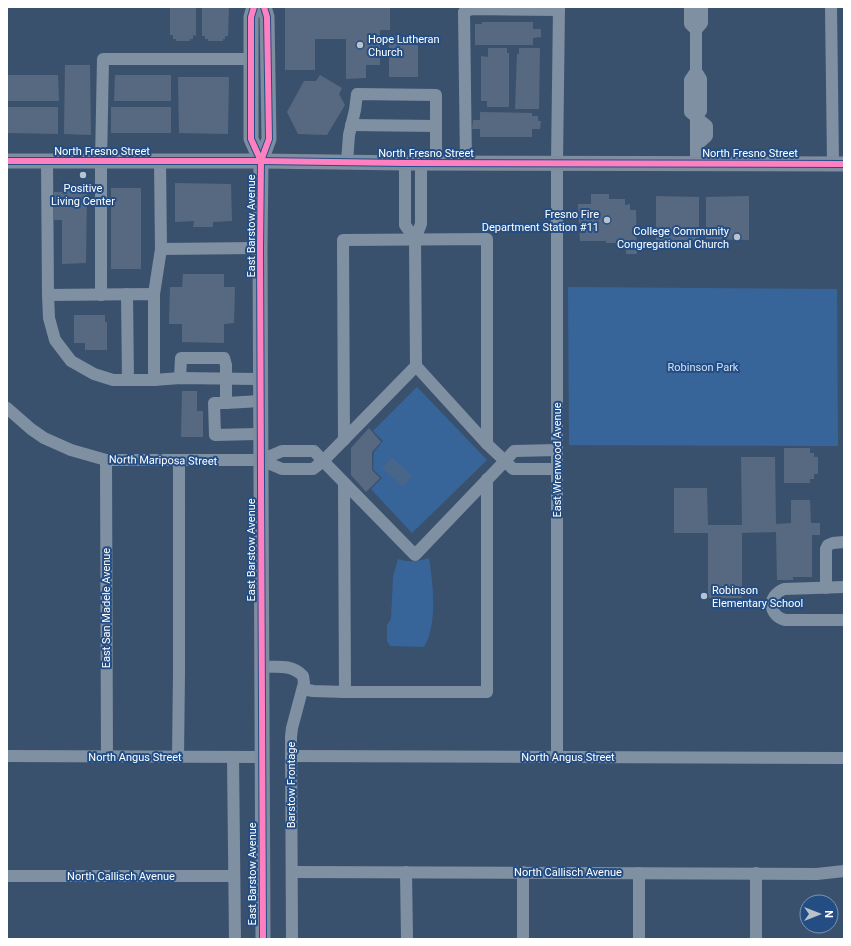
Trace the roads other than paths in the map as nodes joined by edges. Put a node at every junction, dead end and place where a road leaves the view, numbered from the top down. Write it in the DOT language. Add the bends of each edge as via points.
graph roads {
  1 [pos="254,7"];
  2 [pos="264,7"];
  3 [pos="690,7"];
  4 [pos="702,7"];
  5 [pos="831,7"];
  6 [pos="559,8"];
  7 [pos="696,30"];
  8 [pos="251,59"];
  9 [pos="352,124"];
  10 [pos="436,126"];
  11 [pos="7,161"];
  12 [pos="47,161"];
  13 [pos="101,161"];
  14 [pos="160,161"];
  15 [pos="261,161"];
  16 [pos="347,162"];
  17 [pos="405,163"];
  18 [pos="428,163"];
  19 [pos="466,163"];
  20 [pos="557,163"];
  21 [pos="696,163"];
  22 [pos="839,163"];
  23 [pos="415,239"];
  24 [pos="260,248"];
  25 [pos="161,249"];
  26 [pos="127,294"];
  27 [pos="154,294"];
  28 [pos="48,295"];
  29 [pos="101,295"];
  30 [pos="416,366"];
  31 [pos="180,378"];
  32 [pos="227,378"];
  33 [pos="261,378"];
  34 [pos="128,380"];
  35 [pos="154,380"];
  36 [pos="261,401"];
  37 [pos="226,403"];
  38 [pos="7,408"];
  39 [pos="261,434"];
  40 [pos="344,440"];
  41 [pos="487,444"];
  42 [pos="557,450"];
  43 [pos="106,460"];
  44 [pos="178,460"];
  45 [pos="261,460"];
  46 [pos="323,461"];
  47 [pos="504,461"];
  48 [pos="557,469"];
  49 [pos="487,479"];
  50 [pos="344,484"];
  51 [pos="844,542"];
  52 [pos="844,587"];
  53 [pos="826,588"];
  54 [pos="844,620"];
  55 [pos="262,667"];
  56 [pos="303,690"];
  57 [pos="345,692"];
  58 [pos="7,756"];
  59 [pos="233,756"];
  60 [pos="291,756"];
  61 [pos="107,757"];
  62 [pos="178,757"];
  63 [pos="262,757"];
  64 [pos="557,757"];
  65 [pos="844,758"];
  66 [pos="844,871"];
  67 [pos="292,872"];
  68 [pos="406,872"];
  69 [pos="523,872"];
  70 [pos="639,873"];
  71 [pos="756,873"];
  72 [pos="7,876"];
  73 [pos="234,876"];
  74 [pos="235,939"];
  75 [pos="263,939"];
  76 [pos="292,939"];
  77 [pos="407,939"];
  78 [pos="523,939"];
  79 [pos="639,939"];
  80 [pos="756,939"];
  1 -- 8 [label="main road, East Barstow Avenue" via="251,17"];
  2 -- 15 [label="main road, East Barstow Avenue" via="267,17 269,139"];
  3 -- 7 [label="street" via="690,24"];
  4 -- 7 [label="street" via="702,23"];
  5 -- 22 [label="street"];
  6 -- 19 [label="street" via="472,9 464,12"];
  6 -- 20 [label="street, East Wrenwood Avenue"];
  7 -- 21 [label="street" via="696,71 701,79 701,111 696,117"];
  8 -- 13 [label="street" via="103,59"];
  8 -- 15 [label="main road, East Barstow Avenue" via="251,140"];
  9 -- 10 [label="street"];
  9 -- 10 [label="street" via="357,94 436,95"];
  9 -- 16 [label="street"];
  10 -- 18 [label="street"];
  11 -- 12 [label="main road, North Fresno Street"];
  12 -- 13 [label="main road, North Fresno Street"];
  12 -- 28 [label="street"];
  13 -- 14 [label="main road, North Fresno Street"];
  13 -- 29 [label="street"];
  14 -- 15 [label="main road, North Fresno Street"];
  14 -- 25 [label="street"];
  15 -- 16 [label="main road, North Fresno Street"];
  15 -- 24 [label="main road, East Barstow Avenue"];
  16 -- 17 [label="main road, North Fresno Street"];
  17 -- 18 [label="main road, North Fresno Street"];
  17 -- 23 [label="street" via="405,225"];
  18 -- 19 [label="main road, North Fresno Street"];
  18 -- 23 [label="street" via="421,224"];
  19 -- 20 [label="main road, North Fresno Street"];
  20 -- 21 [label="main road, North Fresno Street"];
  20 -- 42 [label="street, East Wrenwood Avenue"];
  21 -- 22 [label="main road, North Fresno Street"];
  23 -- 30 [label="street"];
  23 -- 40 [label="street" via="343,240"];
  23 -- 41 [label="street" via="487,239"];
  24 -- 25 [label="street"];
  24 -- 33 [label="main road, East Barstow Avenue"];
  25 -- 27 [label="street"];
  26 -- 27 [label="street"];
  26 -- 29 [label="street"];
  26 -- 34 [label="street"];
  27 -- 35 [label="street"];
  28 -- 29 [label="street"];
  28 -- 34 [label="street" via="49,318 55,340 72,361 94,374 113,380"];
  30 -- 40 [label="street"];
  30 -- 41 [label="street"];
  31 -- 32 [label="street"];
  31 -- 32 [label="street" via="181,358 224,358"];
  31 -- 35 [label="street"];
  32 -- 33 [label="street"];
  32 -- 37 [label="street"];
  33 -- 36 [label="main road, East Barstow Avenue"];
  34 -- 35 [label="street"];
  36 -- 37 [label="street"];
  36 -- 39 [label="main road, East Barstow Avenue"];
  37 -- 39 [label="street" via="214,403 215,435"];
  38 -- 43 [label="street, North Mariposa Street" via="44,438 71,450"];
  39 -- 45 [label="main road, East Barstow Avenue"];
  40 -- 46 [label="street"];
  41 -- 47 [label="street"];
  42 -- 47 [label="street" via="514,451"];
  42 -- 48 [label="street, East Wrenwood Avenue"];
  43 -- 44 [label="street, North Mariposa Street"];
  43 -- 61 [label="street, East San Madele Avenue"];
  44 -- 45 [label="street, North Mariposa Street"];
  44 -- 62 [label="street"];
  45 -- 46 [label="street" via="282,469 313,469"];
  45 -- 46 [label="street" via="282,451 314,451"];
  45 -- 55 [label="main road, East Barstow Avenue"];
  46 -- 50 [label="street"];
  47 -- 48 [label="street" via="513,469"];
  47 -- 49 [label="street"];
  48 -- 64 [label="street, East Wrenwood Avenue"];
  49 -- 50 [label="street" via="415,555"];
  49 -- 57 [label="street" via="487,692"];
  50 -- 57 [label="street"];
  51 -- 53 [label="street" via="832,543 826,550"];
  52 -- 53 [label="street"];
  53 -- 54 [label="street" via="778,591 771,605 773,612 778,618 785,620"];
  55 -- 56 [label="street" via="293,668 302,676"];
  55 -- 63 [label="main road, East Barstow Avenue"];
  56 -- 57 [label="street"];
  56 -- 60 [label="street, Barstow Frontage" via="292,728"];
  58 -- 61 [label="street, North Angus Street"];
  59 -- 62 [label="street, North Angus Street"];
  59 -- 63 [label="street, North Angus Street"];
  59 -- 73 [label="street"];
  60 -- 64 [label="street, North Angus Street"];
  60 -- 67 [label="street, Barstow Frontage"];
  61 -- 62 [label="street, North Angus Street"];
  63 -- 75 [label="main road, East Barstow Avenue"];
  64 -- 65 [label="street, North Angus Street"];
  66 -- 71 [label="street, North Callisch Avenue" via="818,874"];
  67 -- 68 [label="street, North Callisch Avenue"];
  67 -- 76 [label="street, Barstow Frontage"];
  68 -- 69 [label="street, North Callisch Avenue"];
  68 -- 77 [label="street"];
  69 -- 70 [label="street, North Callisch Avenue"];
  69 -- 78 [label="street"];
  70 -- 71 [label="street, North Callisch Avenue"];
  70 -- 79 [label="street"];
  71 -- 80 [label="street"];
  72 -- 73 [label="street, North Callisch Avenue"];
  73 -- 74 [label="street"];
}
